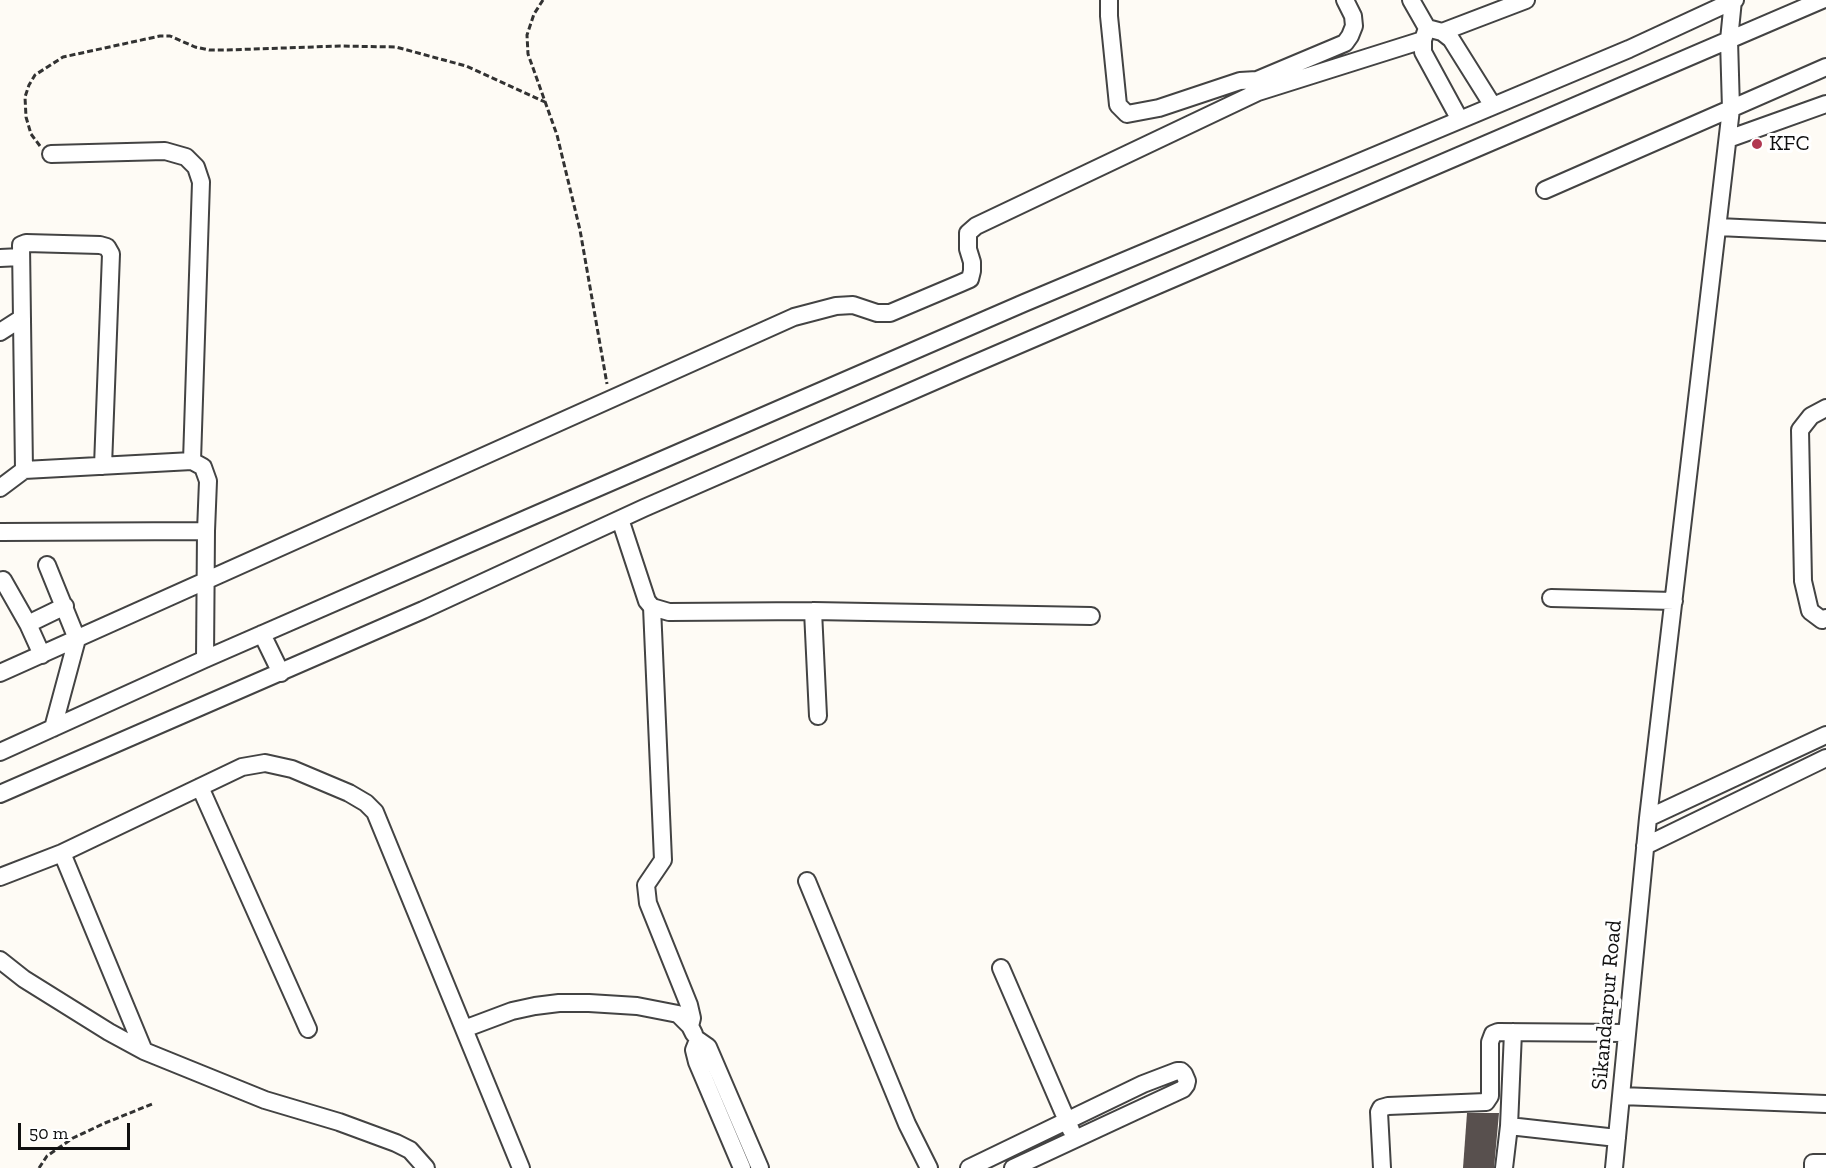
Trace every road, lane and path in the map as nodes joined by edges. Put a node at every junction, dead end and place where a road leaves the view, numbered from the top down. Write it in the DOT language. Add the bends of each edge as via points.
graph roads {
  1 [pos="543,0"];
  2 [pos="1110,0"];
  3 [pos="1345,0"];
  4 [pos="1411,0"];
  5 [pos="1526,0"];
  6 [pos="1734,0"];
  7 [pos="1822,0"];
  8 [pos="1430,34"];
  9 [pos="1729,40"];
  10 [pos="1826,67"];
  11 [pos="1262,84"];
  12 [pos="545,102"];
  13 [pos="1826,105"];
  14 [pos="1493,106"];
  15 [pos="1731,109"];
  16 [pos="1460,120"];
  17 [pos="1728,139"];
  18 [pos="51,154"];
  19 [pos="1545,190"];
  20 [pos="1718,227"];
  21 [pos="1826,232"];
  22 [pos="21,257"];
  23 [pos="0,258"];
  24 [pos="22,318"];
  25 [pos="0,332"];
  26 [pos="609,399"];
  27 [pos="1826,408"];
  28 [pos="192,461"];
  29 [pos="103,466"];
  30 [pos="24,470"];
  31 [pos="0,488"];
  32 [pos="620,519"];
  33 [pos="206,531"];
  34 [pos="0,532"];
  35 [pos="47,565"];
  36 [pos="3,580"];
  37 [pos="206,580"];
  38 [pos="1551,598"];
  39 [pos="1674,601"];
  40 [pos="65,606"];
  41 [pos="652,607"];
  42 [pos="813,611"];
  43 [pos="1091,616"];
  44 [pos="1825,622"];
  45 [pos="28,624"];
  46 [pos="262,634"];
  47 [pos="77,639"];
  48 [pos="42,654"];
  49 [pos="205,659"];
  50 [pos="0,673"];
  51 [pos="281,673"];
  52 [pos="818,716"];
  53 [pos="53,728"];
  54 [pos="1826,735"];
  55 [pos="0,752"];
  56 [pos="1826,758"];
  57 [pos="200,788"];
  58 [pos="0,794"];
  59 [pos="1648,818"];
  60 [pos="1645,846"];
  61 [pos="62,853"];
  62 [pos="0,877"];
  63 [pos="807,881"];
  64 [pos="0,960"];
  65 [pos="1001,968"];
  66 [pos="308,1029"];
  67 [pos="464,1029"];
  68 [pos="1513,1032"];
  69 [pos="694,1033"];
  70 [pos="1628,1033"];
  71 [pos="144,1051"];
  72 [pos="1621,1096"];
  73 [pos="152,1104"];
  74 [pos="1826,1104"];
  75 [pos="1067,1122"];
  76 [pos="1509,1126"];
  77 [pos="1617,1138"];
  78 [pos="1075,1140"];
  79 [pos="1826,1163"];
  80 [pos="1019,1167"];
  81 [pos="39,1168"];
  82 [pos="426,1168"];
  83 [pos="521,1168"];
  84 [pos="742,1168"];
  85 [pos="760,1168"];
  86 [pos="929,1168"];
  87 [pos="969,1168"];
  88 [pos="1382,1168"];
  89 [pos="1504,1168"];
  90 [pos="1614,1168"];
  91 [pos="1813,1168"];
  1 -- 12 [label="path" via="528,35 528,54"];
  2 -- 11 [label="street" via="1119,105 1127,114 1159,108 1240,81"];
  3 -- 11 [label="street" via="1354,26 1344,43"];
  4 -- 8 [label="street"];
  5 -- 8 [label="street"];
  6 -- 9 [label="street, Sikandarpur Road"];
  6 -- 14 [label="street"];
  7 -- 9 [label="street"];
  8 -- 11 [label="street"];
  8 -- 14 [label="street" via="1451,39"];
  8 -- 16 [label="street" via="1422,52"];
  9 -- 15 [label="street, Sikandarpur Road"];
  9 -- 32 [label="street"];
  10 -- 15 [label="street"];
  11 -- 26 [label="street" via="976,226 968,233 970,279 890,313 853,305 794,317"];
  12 -- 18 [label="path" via="466,66 396,47 209,50 160,36 63,57 35,75 25,97 26,117 30,134"];
  12 -- 26 [label="path" via="580,230"];
  13 -- 17 [label="street"];
  14 -- 16 [label="street"];
  15 -- 17 [label="street, Sikandarpur Road"];
  15 -- 19 [label="street"];
  16 -- 46 [label="street" via="1024,303"];
  17 -- 20 [label="street, Sikandarpur Road"];
  18 -- 28 [label="street" via="165,151 186,157 196,167 201,182"];
  20 -- 21 [label="street"];
  20 -- 39 [label="street, Sikandarpur Road"];
  22 -- 23 [label="street"];
  22 -- 24 [label="street"];
  22 -- 29 [label="street" via="21,245 26,243 100,245 111,254"];
  24 -- 25 [label="street"];
  24 -- 30 [label="street"];
  26 -- 37 [label="street"];
  27 -- 44 [label="street" via="1811,416 1800,430 1803,581 1810,611"];
  28 -- 29 [label="street"];
  28 -- 33 [label="street" via="203,467 208,481"];
  29 -- 30 [label="street"];
  30 -- 31 [label="street"];
  32 -- 41 [label="street"];
  32 -- 51 [label="street"];
  33 -- 34 [label="street"];
  33 -- 37 [label="street"];
  35 -- 40 [label="street"];
  36 -- 45 [label="street"];
  37 -- 47 [label="street"];
  37 -- 49 [label="street"];
  38 -- 39 [label="street"];
  39 -- 59 [label="street, Sikandarpur Road"];
  40 -- 45 [label="street"];
  40 -- 47 [label="street"];
  41 -- 42 [label="street" via="669,612"];
  41 -- 69 [label="street" via="663,860 646,885 648,903 689,1005"];
  42 -- 43 [label="street"];
  42 -- 52 [label="street"];
  45 -- 48 [label="street"];
  46 -- 49 [label="street"];
  46 -- 51 [label="street"];
  47 -- 48 [label="street"];
  47 -- 53 [label="street"];
  48 -- 50 [label="street"];
  49 -- 53 [label="street"];
  51 -- 58 [label="street"];
  53 -- 55 [label="street"];
  54 -- 59 [label="street"];
  56 -- 60 [label="street"];
  57 -- 61 [label="street"];
  57 -- 66 [label="street"];
  57 -- 67 [label="street" via="242,767 265,764 292,769 366,803 375,812"];
  59 -- 60 [label="street, Sikandarpur Road"];
  60 -- 70 [label="street, Sikandarpur Road"];
  61 -- 62 [label="street"];
  61 -- 71 [label="street"];
  63 -- 86 [label="street"];
  64 -- 71 [label="street" via="24,980"];
  65 -- 75 [label="street"];
  67 -- 69 [label="street" via="512,1011 559,1003 608,1004 678,1014"];
  67 -- 83 [label="street"];
  68 -- 70 [label="street"];
  68 -- 76 [label="street"];
  68 -- 88 [label="street" via="1498,1032 1491,1039 1490,1096 1486,1102 1381,1108"];
  69 -- 84 [label="street" via="697,1062"];
  69 -- 85 [label="street" via="708,1047"];
  70 -- 72 [label="street, Sikandarpur Road"];
  71 -- 82 [label="street" via="265,1100 396,1143 410,1150"];
  72 -- 74 [label="street"];
  72 -- 77 [label="street, Sikandarpur Road"];
  73 -- 81 [label="path" via="73,1138 47,1156"];
  75 -- 78 [label="street"];
  75 -- 78 [label="street" via="1143,1084 1177,1071 1184,1074 1183,1089"];
  75 -- 87 [label="street"];
  76 -- 77 [label="street"];
  76 -- 89 [label="street"];
  77 -- 90 [label="street, Sikandarpur Road"];
  78 -- 80 [label="street"];
  79 -- 91 [label="street" via="1813,1163"];
}
